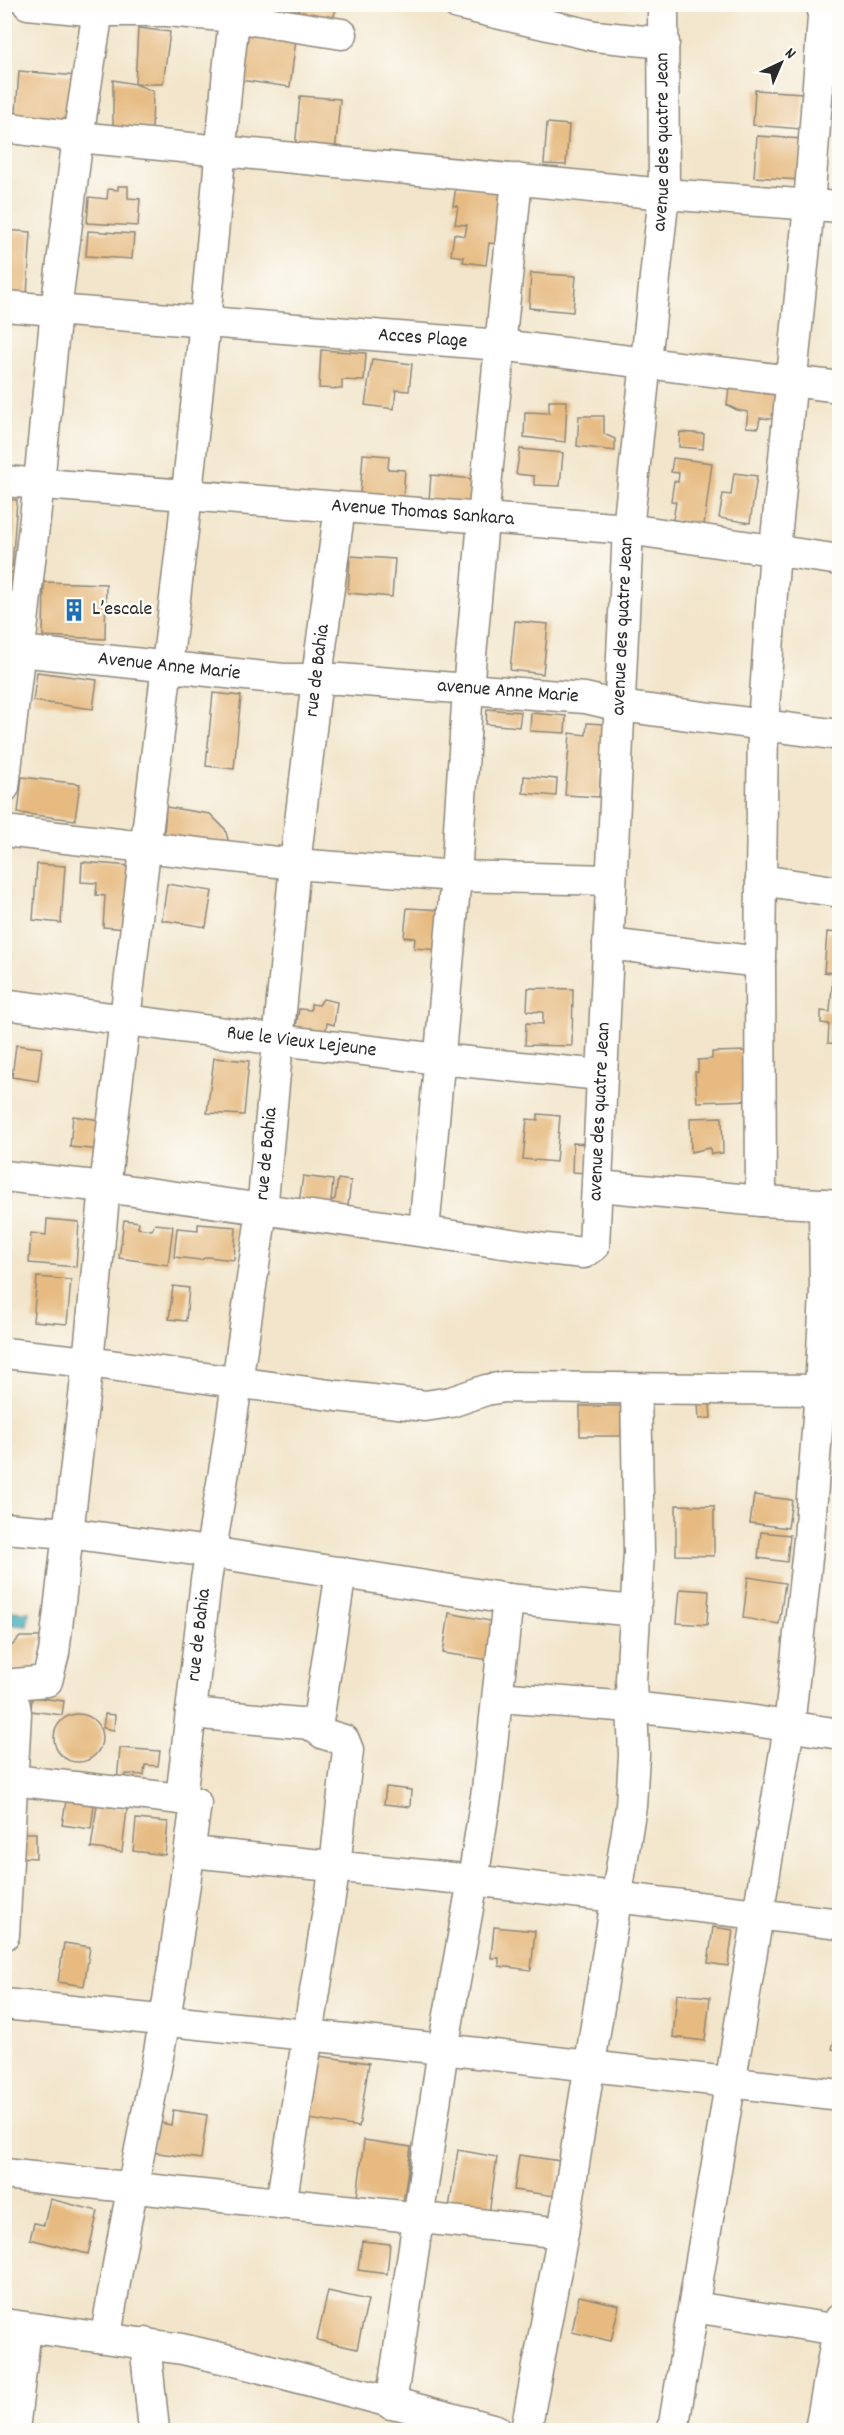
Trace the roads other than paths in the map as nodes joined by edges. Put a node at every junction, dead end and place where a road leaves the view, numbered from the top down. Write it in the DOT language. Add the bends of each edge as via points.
graph roads {
  1 [pos="28,4"];
  2 [pos="458,4"];
  3 [pos="663,4"];
  4 [pos="824,4"];
  5 [pos="98,8"];
  6 [pos="487,9"];
  7 [pos="235,10"];
  8 [pos="342,34"];
  9 [pos="664,43"];
  10 [pos="4,127"];
  11 [pos="78,137"];
  12 [pos="220,151"];
  13 [pos="517,179"];
  14 [pos="664,194"];
  15 [pos="809,205"];
  16 [pos="840,207"];
  17 [pos="4,306"];
  18 [pos="56,310"];
  19 [pos="205,321"];
  20 [pos="500,345"];
  21 [pos="646,362"];
  22 [pos="791,382"];
  23 [pos="840,387"];
  24 [pos="4,481"];
  25 [pos="39,483"];
  26 [pos="187,494"];
  27 [pos="340,507"];
  28 [pos="484,519"];
  29 [pos="628,529"];
  30 [pos="775,549"];
  31 [pos="840,560"];
  32 [pos="20,651"];
  33 [pos="167,667"];
  34 [pos="318,679"];
  35 [pos="468,689"];
  36 [pos="620,706"];
  37 [pos="763,724"];
  38 [pos="840,735"];
  39 [pos="4,787"];
  40 [pos="4,831"];
  41 [pos="147,848"];
  42 [pos="295,864"];
  43 [pos="456,876"];
  44 [pos="611,880"];
  45 [pos="761,880"];
  46 [pos="840,892"];
  47 [pos="608,944"];
  48 [pos="760,962"];
  49 [pos="4,1004"];
  50 [pos="126,1019"];
  51 [pos="279,1040"];
  52 [pos="439,1059"];
  53 [pos="601,1074"];
  54 [pos="4,1176"];
  55 [pos="598,1186"];
  56 [pos="105,1187"];
  57 [pos="761,1201"];
  58 [pos="832,1205"];
  59 [pos="262,1210"];
  60 [pos="424,1231"];
  61 [pos="4,1353"];
  62 [pos="88,1362"];
  63 [pos="238,1382"];
  64 [pos="636,1390"];
  65 [pos="830,1391"];
  66 [pos="4,1528"];
  67 [pos="68,1533"];
  68 [pos="210,1552"];
  69 [pos="341,1572"];
  70 [pos="508,1599"];
  71 [pos="636,1611"];
  72 [pos="4,1685"];
  73 [pos="498,1697"];
  74 [pos="4,1701"];
  75 [pos="631,1707"];
  76 [pos="191,1713"];
  77 [pos="310,1724"];
  78 [pos="789,1727"];
  79 [pos="840,1734"];
  80 [pos="12,1780"];
  81 [pos="181,1799"];
  82 [pos="191,1852"];
  83 [pos="334,1866"];
  84 [pos="473,1880"];
  85 [pos="615,1898"];
  86 [pos="757,1913"];
  87 [pos="840,1924"];
  88 [pos="4,1935"];
  89 [pos="4,2004"];
  90 [pos="164,2021"];
  91 [pos="307,2035"];
  92 [pos="443,2049"];
  93 [pos="589,2066"];
  94 [pos="731,2082"];
  95 [pos="840,2095"];
  96 [pos="4,2174"];
  97 [pos="131,2188"];
  98 [pos="281,2204"];
  99 [pos="418,2219"];
  100 [pos="563,2233"];
  101 [pos="694,2307"];
  102 [pos="839,2324"];
  103 [pos="15,2326"];
  104 [pos="106,2337"];
  105 [pos="145,2343"];
  106 [pos="836,2370"];
  107 [pos="391,2404"];
  108 [pos="14,2430"];
  109 [pos="153,2430"];
  110 [pos="496,2430"];
  111 [pos="526,2430"];
  112 [pos="673,2430"];
  113 [pos="820,2430"];
  1 -- 5 [label="street"];
  2 -- 6 [label="street"];
  3 -- 9 [label="street, avenue des quatre Jean"];
  4 -- 15 [label="street"];
  5 -- 7 [label="street"];
  5 -- 11 [label="street"];
  6 -- 9 [label="street" via="595,36"];
  7 -- 8 [label="street"];
  7 -- 12 [label="street"];
  9 -- 14 [label="street, avenue des quatre Jean"];
  10 -- 11 [label="street"];
  11 -- 12 [label="street"];
  11 -- 18 [label="street"];
  12 -- 13 [label="street"];
  12 -- 19 [label="street"];
  13 -- 14 [label="street"];
  13 -- 20 [label="street"];
  14 -- 15 [label="street"];
  14 -- 21 [label="street, avenue des quatre Jean"];
  15 -- 16 [label="street"];
  15 -- 22 [label="street"];
  17 -- 18 [label="street, Acces Plage"];
  18 -- 19 [label="street, Acces Plage"];
  18 -- 25 [label="street"];
  19 -- 20 [label="street, Acces Plage"];
  19 -- 26 [label="street"];
  20 -- 21 [label="street, Acces Plage"];
  20 -- 28 [label="street"];
  21 -- 22 [label="street, Acces Plage"];
  21 -- 29 [label="street, avenue des quatre Jean"];
  22 -- 23 [label="street, Acces Plage"];
  22 -- 30 [label="street"];
  24 -- 25 [label="street, Avenue Thomas Sankara"];
  25 -- 26 [label="street, Avenue Thomas Sankara"];
  25 -- 32 [label="street"];
  26 -- 27 [label="street, Avenue Thomas Sankara"];
  26 -- 33 [label="street"];
  27 -- 28 [label="street, Avenue Thomas Sankara"];
  27 -- 34 [label="street, rue de Bahia"];
  28 -- 29 [label="street, Avenue Thomas Sankara"];
  28 -- 35 [label="street"];
  29 -- 30 [label="street, Avenue Thomas Sankara"];
  29 -- 36 [label="street, avenue des quatre Jean"];
  30 -- 31 [label="street, Avenue Thomas Sankara"];
  30 -- 37 [label="street"];
  32 -- 33 [label="street, Avenue Anne Marie"];
  32 -- 39 [label="street"];
  33 -- 34 [label="street, Avenue Anne Marie"];
  33 -- 41 [label="street"];
  34 -- 35 [label="street, avenue Anne Marie"];
  34 -- 42 [label="street, rue de Bahia"];
  35 -- 36 [label="street, avenue Anne Marie" via="585,698"];
  35 -- 43 [label="street"];
  36 -- 37 [label="street, avenue Anne Marie"];
  36 -- 44 [label="street, avenue des quatre Jean"];
  37 -- 38 [label="street, avenue Anne Marie"];
  37 -- 45 [label="street"];
  40 -- 41 [label="street"];
  41 -- 42 [label="street"];
  41 -- 50 [label="street"];
  42 -- 43 [label="street"];
  42 -- 51 [label="street, rue de Bahia"];
  43 -- 44 [label="street"];
  43 -- 52 [label="street"];
  44 -- 47 [label="street, avenue des quatre Jean"];
  45 -- 46 [label="street"];
  45 -- 48 [label="street"];
  47 -- 48 [label="street"];
  47 -- 53 [label="street, avenue des quatre Jean"];
  48 -- 57 [label="street"];
  49 -- 50 [label="street, Rue le Vieux Lejeune"];
  50 -- 51 [label="street, Rue le Vieux Lejeune"];
  50 -- 56 [label="street"];
  51 -- 52 [label="street, Rue le Vieux Lejeune"];
  51 -- 59 [label="street, rue de Bahia"];
  52 -- 53 [label="street, Rue le Vieux Lejeune"];
  52 -- 60 [label="street"];
  53 -- 55 [label="street, avenue des quatre Jean"];
  54 -- 56 [label="street"];
  55 -- 57 [label="street"];
  55 -- 60 [label="street, avenue des quatre Jean" via="595,1243 584,1252"];
  56 -- 59 [label="street"];
  56 -- 62 [label="street"];
  57 -- 58 [label="street"];
  58 -- 65 [label="street" via="825,1294"];
  59 -- 60 [label="street"];
  59 -- 63 [label="street, rue de Bahia"];
  61 -- 62 [label="street"];
  62 -- 63 [label="street"];
  62 -- 67 [label="street"];
  63 -- 64 [label="street" via="425,1406 504,1387"];
  63 -- 68 [label="street, rue de Bahia"];
  64 -- 65 [label="street"];
  64 -- 71 [label="street"];
  65 -- 78 [label="street"];
  66 -- 67 [label="street"];
  67 -- 68 [label="street"];
  67 -- 72 [label="street" via="49,1679"];
  68 -- 69 [label="street"];
  68 -- 76 [label="street, rue de Bahia"];
  69 -- 70 [label="street"];
  69 -- 77 [label="street" via="321,1714 318,1721"];
  70 -- 71 [label="street"];
  70 -- 73 [label="street"];
  71 -- 75 [label="street"];
  73 -- 75 [label="street"];
  73 -- 84 [label="street"];
  74 -- 80 [label="street" via="15,1706 16,1713"];
  75 -- 78 [label="street"];
  75 -- 85 [label="street" via="631,1806"];
  76 -- 77 [label="street"];
  76 -- 81 [label="street, rue de Bahia"];
  77 -- 83 [label="street" via="324,1734 344,1740 348,1746"];
  78 -- 79 [label="street"];
  78 -- 86 [label="street"];
  80 -- 81 [label="street"];
  80 -- 88 [label="street"];
  81 -- 82 [label="street" via="196,1803"];
  82 -- 83 [label="street"];
  82 -- 90 [label="street"];
  83 -- 84 [label="street"];
  83 -- 91 [label="street"];
  84 -- 85 [label="street"];
  84 -- 92 [label="street"];
  85 -- 86 [label="street"];
  85 -- 93 [label="street"];
  86 -- 87 [label="street"];
  86 -- 94 [label="street"];
  89 -- 90 [label="street"];
  90 -- 91 [label="street"];
  90 -- 97 [label="street"];
  91 -- 92 [label="street"];
  91 -- 98 [label="street"];
  92 -- 93 [label="street"];
  92 -- 99 [label="street"];
  93 -- 94 [label="street"];
  93 -- 100 [label="street"];
  94 -- 95 [label="street"];
  94 -- 101 [label="street"];
  96 -- 97 [label="street"];
  97 -- 98 [label="street"];
  97 -- 104 [label="street"];
  98 -- 99 [label="street"];
  99 -- 100 [label="street"];
  99 -- 107 [label="street"];
  100 -- 111 [label="street"];
  101 -- 102 [label="street"];
  101 -- 112 [label="street"];
  102 -- 106 [label="street"];
  103 -- 104 [label="street"];
  103 -- 108 [label="street"];
  104 -- 105 [label="street"];
  105 -- 107 [label="street" via="243,2362"];
  105 -- 109 [label="street"];
  106 -- 113 [label="street"];
  107 -- 110 [label="street"];
}
